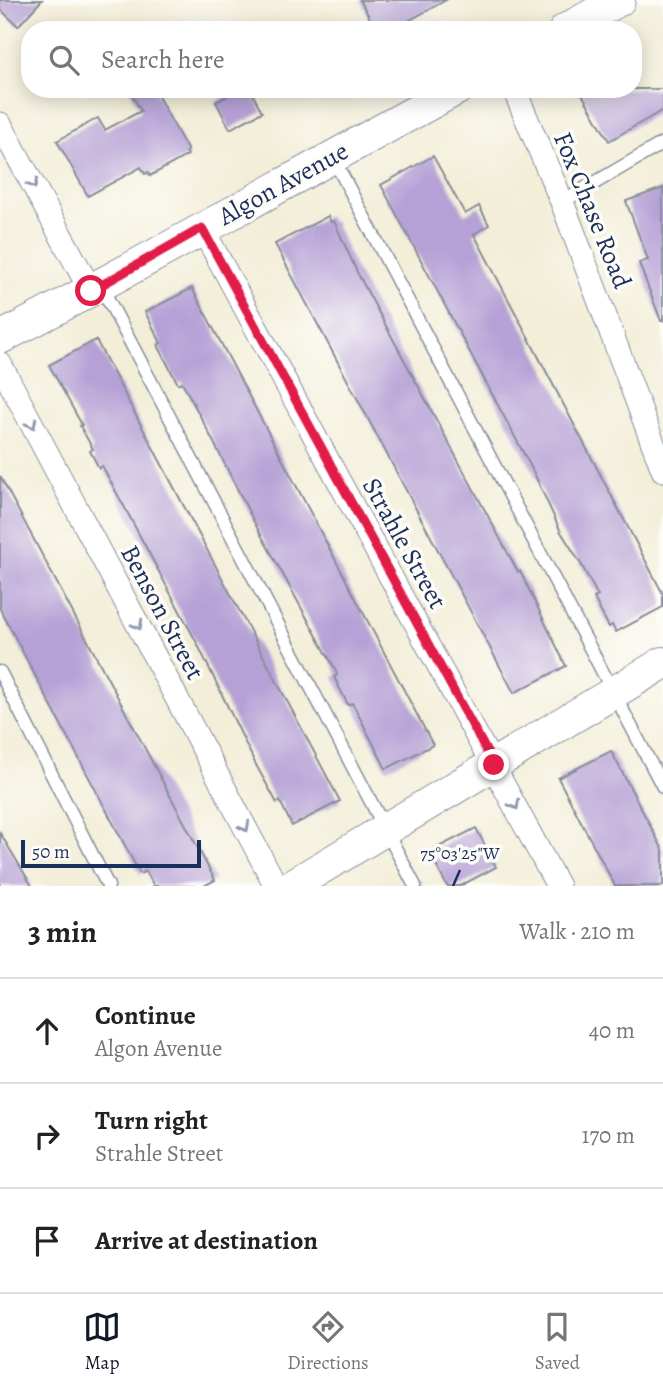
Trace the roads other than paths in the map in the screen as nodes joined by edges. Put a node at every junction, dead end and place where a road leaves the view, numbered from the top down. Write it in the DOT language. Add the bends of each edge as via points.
graph roads {
  1 [pos="619,0"];
  2 [pos="581,21"];
  3 [pos="440,98"];
  4 [pos="518,98"];
  5 [pos="0,124"];
  6 [pos="663,144"];
  7 [pos="332,156"];
  8 [pos="562,202"];
  9 [pos="202,228"];
  10 [pos="96,289"];
  11 [pos="0,338"];
  12 [pos="0,364"];
  13 [pos="663,470"];
  14 [pos="663,663"];
  15 [pos="0,671"];
  16 [pos="613,694"];
  17 [pos="494,765"];
  18 [pos="663,787"];
  19 [pos="386,831"];
  20 [pos="108,886"];
  21 [pos="276,886"];
  22 [pos="291,886"];
  23 [pos="415,886"];
  24 [pos="558,886"];
  1 -- 2 [label="street"];
  3 -- 7 [label="street, Algon Avenue"];
  4 -- 8 [label="street, Fox Chase Road"];
  5 -- 10 [label="street, one-way"];
  6 -- 8 [label="lane"];
  7 -- 9 [label="street, Algon Avenue"];
  7 -- 16 [label="lane"];
  8 -- 13 [label="street, Fox Chase Road"];
  9 -- 10 [label="street, Algon Avenue"];
  9 -- 17 [label="street, Strahle Street"];
  10 -- 11 [label="street, Algon Avenue"];
  10 -- 19 [label="lane"];
  12 -- 21 [label="street, Benson Street, one-way"];
  14 -- 16 [label="street"];
  15 -- 20 [label="lane"];
  16 -- 17 [label="street"];
  16 -- 18 [label="lane"];
  17 -- 19 [label="street"];
  17 -- 24 [label="street, Strahle Street, one-way"];
  19 -- 22 [label="street"];
  19 -- 23 [label="lane"];
}
